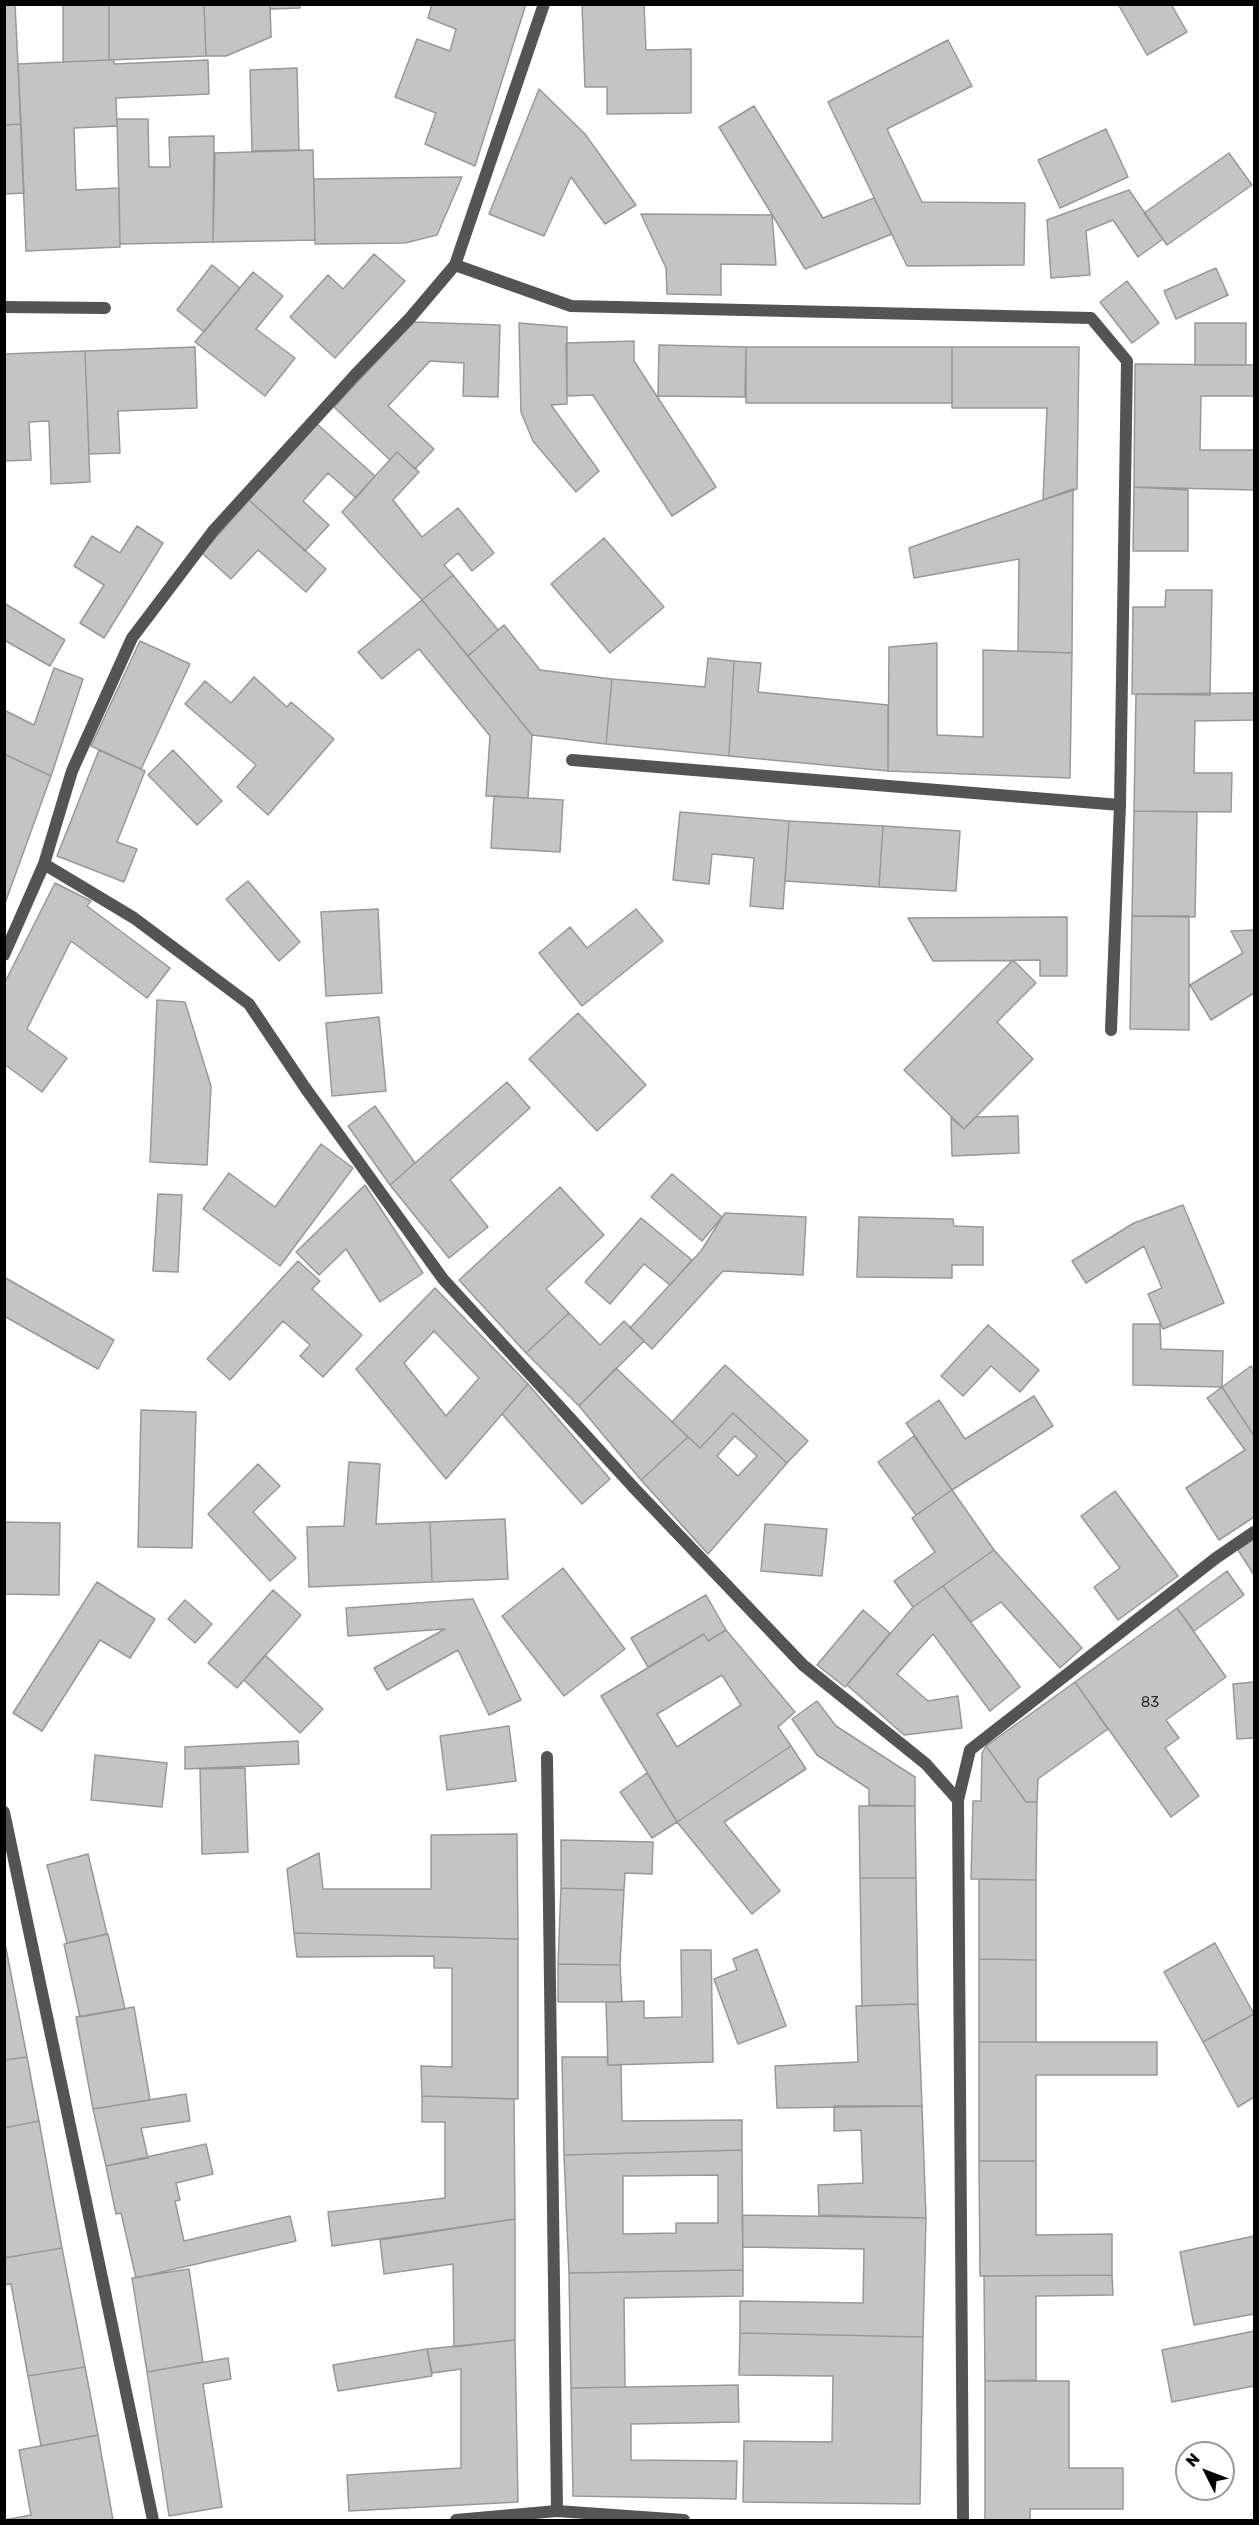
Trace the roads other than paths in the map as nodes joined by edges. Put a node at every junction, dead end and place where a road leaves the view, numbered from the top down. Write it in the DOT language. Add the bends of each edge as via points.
graph roads {
  1 [pos="544,4"];
  2 [pos="456,264"];
  3 [pos="4,307"];
  4 [pos="105,308"];
  5 [pos="572,760"];
  6 [pos="1120,805"];
  7 [pos="45,864"];
  8 [pos="4,955"];
  9 [pos="1111,1030"];
  10 [pos="1254,1532"];
  11 [pos="547,1757"];
  12 [pos="957,1800"];
  13 [pos="4,1812"];
  14 [pos="557,2511"];
  15 [pos="153,2520"];
  16 [pos="456,2520"];
  17 [pos="646,2520"];
  18 [pos="684,2520"];
  19 [pos="963,2520"];
  1 -- 2 [label="street"];
  2 -- 6 [label="street" via="571,306 1091,318 1127,361"];
  2 -- 7 [label="street" via="213,531 132,638 72,771"];
  3 -- 4 [label="street"];
  5 -- 6 [label="street"];
  6 -- 9 [label="street"];
  7 -- 8 [label="street"];
  7 -- 12 [label="street" via="134,918 249,1004 443,1279 803,1665 926,1764"];
  10 -- 12 [label="street" via="970,1750"];
  11 -- 14 [label="street"];
  12 -- 19 [label="street"];
  13 -- 15 [label="street"];
  14 -- 16 [label="street"];
  14 -- 17 [label="street"];
  17 -- 18 [label="street"];
}
